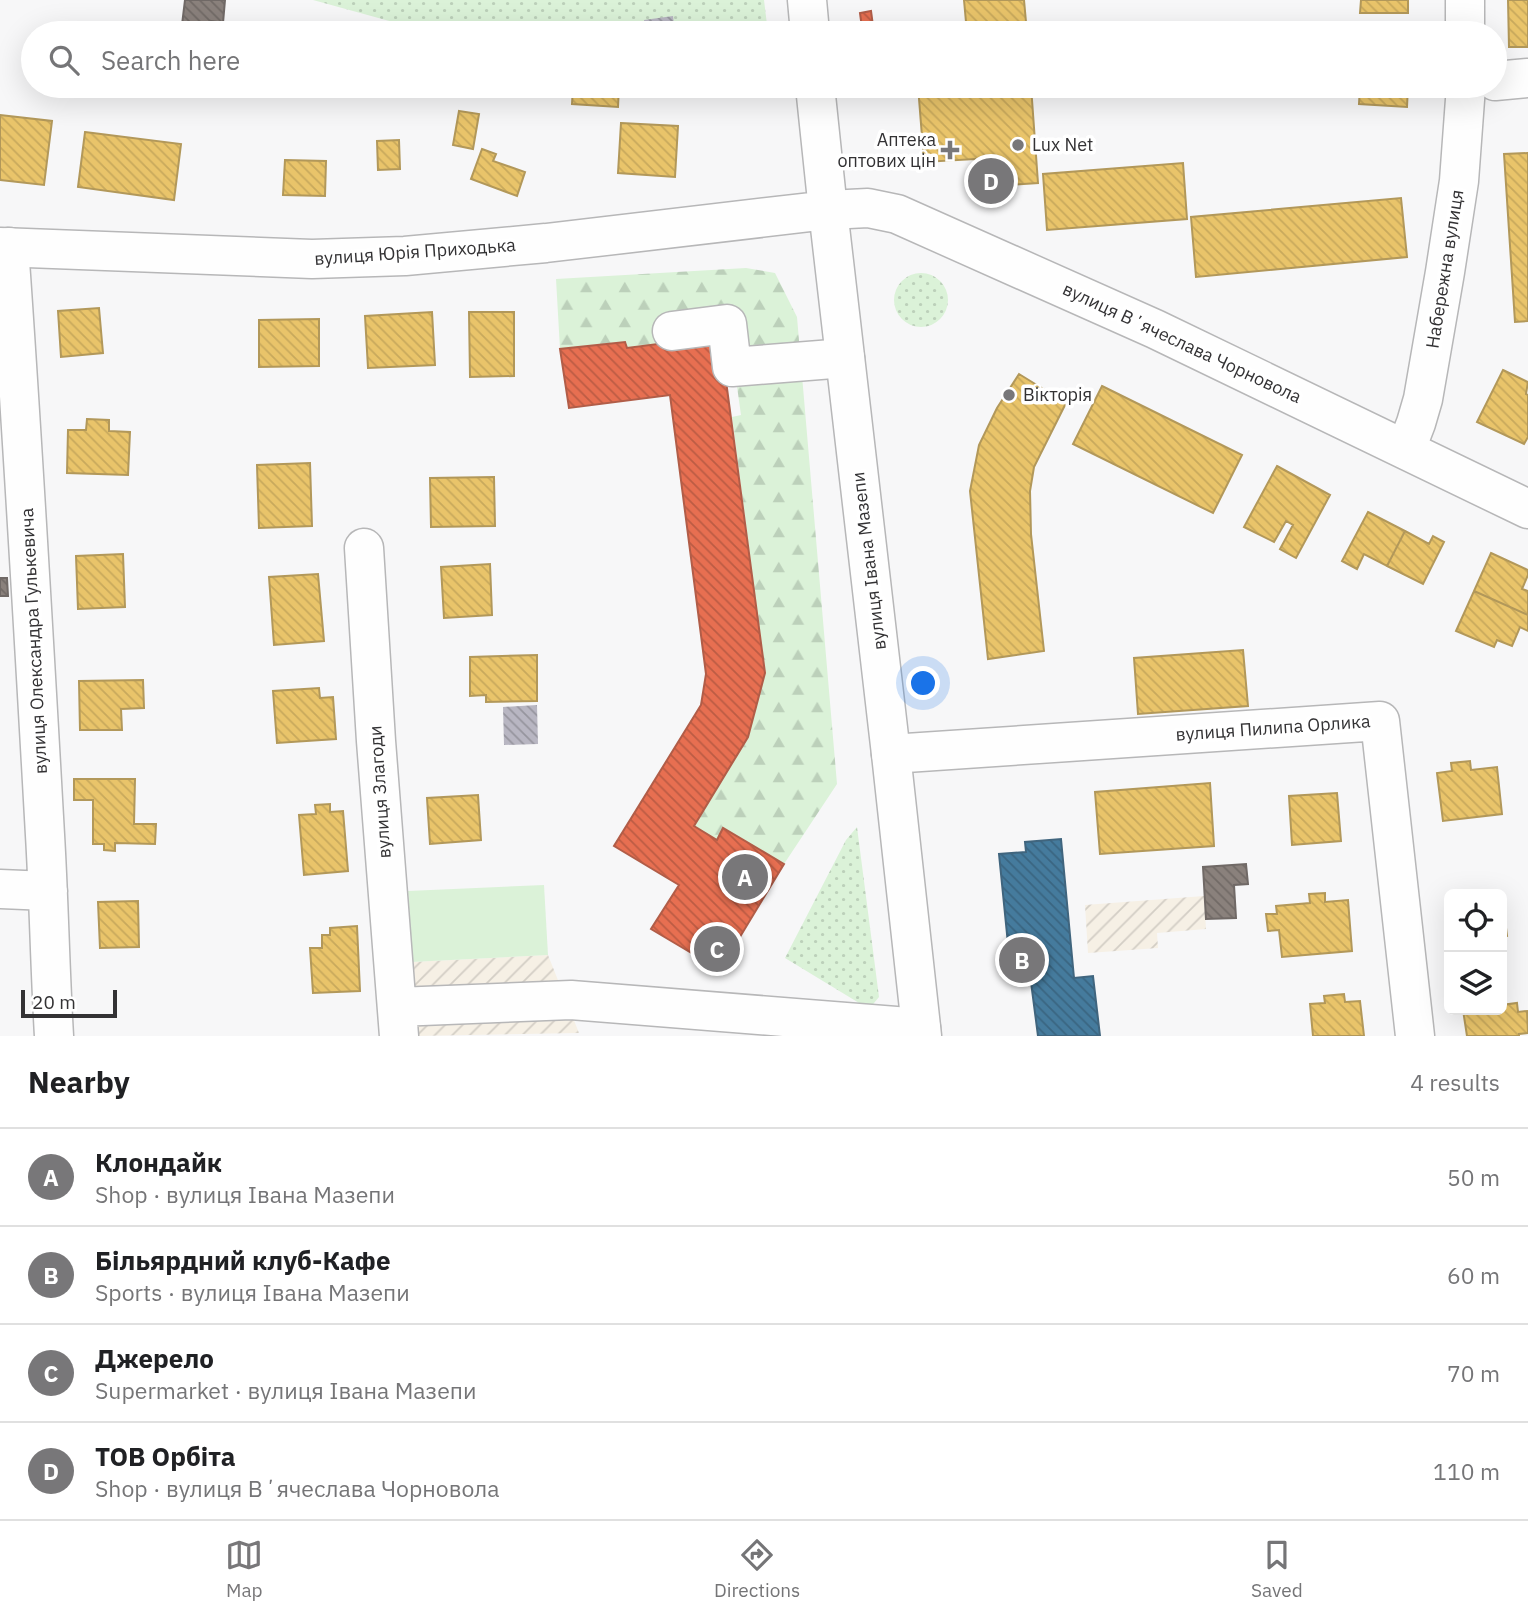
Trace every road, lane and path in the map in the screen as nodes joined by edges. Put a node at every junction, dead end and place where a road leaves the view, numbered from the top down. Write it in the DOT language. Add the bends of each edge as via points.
graph roads {
  1 [pos="807,0"];
  2 [pos="1465,0"];
  3 [pos="809,21"];
  4 [pos="1465,21"];
  5 [pos="1528,78"];
  6 [pos="1507,80"];
  7 [pos="816,98"];
  8 [pos="1465,98"];
  9 [pos="828,210"];
  10 [pos="4,247"];
  11 [pos="672,331"];
  12 [pos="845,358"];
  13 [pos="1406,449"];
  14 [pos="1528,509"];
  15 [pos="364,548"];
  16 [pos="891,754"];
  17 [pos="0,889"];
  18 [pos="48,891"];
  19 [pos="398,1022"];
  20 [pos="921,1032"];
  21 [pos="54,1036"];
  22 [pos="1415,1036"];
  1 -- 3 [label="street"];
  2 -- 4 [label="street"];
  5 -- 6 [label="street"];
  7 -- 9 [label="street, вулиця Івана Мазепи"];
  8 -- 13 [label="street, Набережна вулиця" via="1445,272 1423,400"];
  9 -- 10 [label="street, вулиця Юрія Приходька" via="405,256 312,260"];
  9 -- 12 [label="street, вулиця Івана Мазепи"];
  9 -- 13 [label="street, вулиця Вʼячеслава Чорновола" via="868,208 897,214 1155,329"];
  10 -- 18 [label="street, вулиця Олександра Гулькевича" via="26,496"];
  11 -- 12 [label="street" via="726,324 732,368"];
  12 -- 16 [label="street, вулиця Івана Мазепи"];
  13 -- 14 [label="street, вулиця Вʼячеслава Чорновола"];
  15 -- 19 [label="street, вулиця Злагоди"];
  16 -- 20 [label="street, вулиця Івана Мазепи"];
  16 -- 22 [label="street, вулиця Пилипа Орлика" via="1380,721"];
  17 -- 18 [label="street"];
  18 -- 21 [label="street, вулиця Олександра Гулькевича"];
  19 -- 20 [label="street" via="570,1000"];
}
